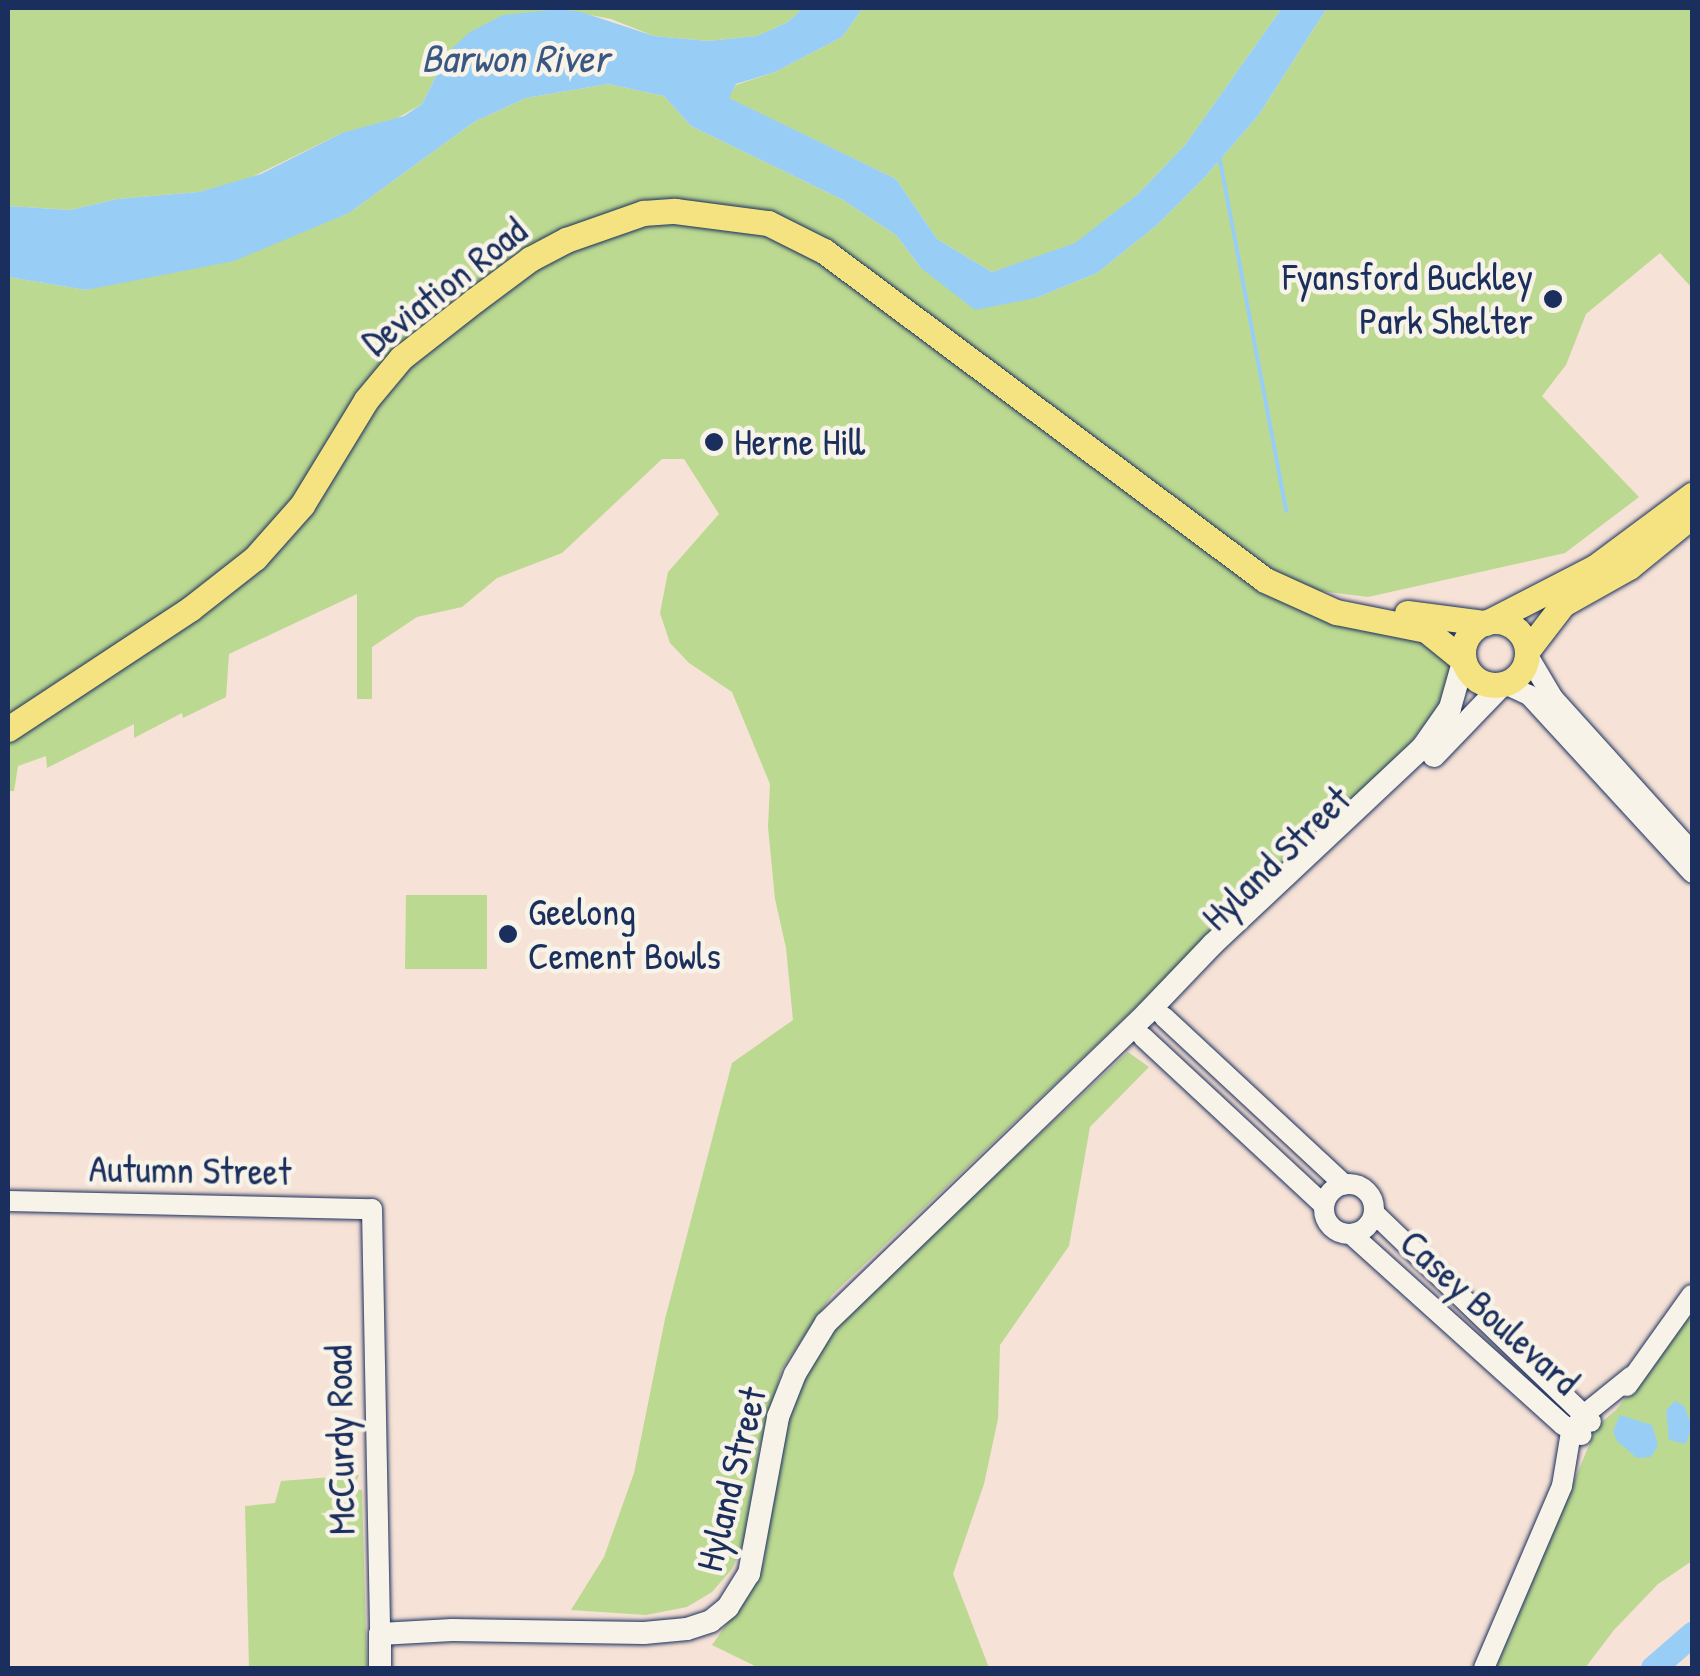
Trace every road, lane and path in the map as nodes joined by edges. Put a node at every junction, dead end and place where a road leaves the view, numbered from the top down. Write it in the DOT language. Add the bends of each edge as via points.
graph roads {
  1 [pos="1692,495"];
  2 [pos="1679,520"];
  3 [pos="1304,597"];
  4 [pos="1486,622"];
  5 [pos="1527,653"];
  6 [pos="1463,661"];
  7 [pos="1504,684"];
  8 [pos="8,729"];
  9 [pos="1664,830"];
  10 [pos="1691,862"];
  11 [pos="1150,1023"];
  12 [pos="1344,1184"];
  13 [pos="959,1196"];
  14 [pos="8,1201"];
  15 [pos="1324,1205"];
  16 [pos="372,1210"];
  17 [pos="1374,1213"];
  18 [pos="1352,1234"];
  19 [pos="1692,1295"];
  20 [pos="1583,1426"];
  21 [pos="380,1634"];
  22 [pos="380,1668"];
  23 [pos="1484,1668"];
  1 -- 2 [label="main road"];
  2 -- 4 [label="main road"];
  2 -- 5 [label="main road" via="1630,568 1558,608"];
  3 -- 4 [label="main road, Deviation Road"];
  3 -- 6 [label="main road, Deviation Road" via="1349,616 1426,630"];
  3 -- 8 [label="main road, Deviation Road" via="1229,556 824,251 768,223 731,215 643,213 530,258 402,358 366,400 302,505 255,558"];
  4 -- 5 [label="main road" via="1514,626"];
  4 -- 6 [label="main road" via="1468,636"];
  5 -- 7 [label="main road" via="1520,674"];
  5 -- 9 [label="street" via="1553,698"];
  6 -- 7 [label="main road" via="1479,681"];
  6 -- 11 [label="main road, Hyland Street" via="1456,695 1435,733 1213,944"];
  7 -- 9 [label="street" via="1529,694"];
  7 -- 11 [label="main road, Hyland Street"];
  9 -- 10 [label="street"];
  11 -- 12 [label="street"];
  11 -- 13 [label="main road, Hyland Street"];
  11 -- 13 [label="main road, Hyland Street" via="1017,1155"];
  11 -- 15 [label="street"];
  12 -- 15 [label="street"];
  12 -- 17 [label="street" via="1365,1190"];
  13 -- 21 [label="main road, Hyland Street" via="869,1279 809,1348 772,1441 749,1574 711,1621 644,1633"];
  14 -- 16 [label="street, Autumn Street"];
  15 -- 18 [label="street" via="1330,1225"];
  16 -- 21 [label="street, McCurdy Road"];
  17 -- 18 [label="street" via="1366,1228"];
  17 -- 20 [label="street, Casey Boulevard"];
  18 -- 20 [label="street, Casey Boulevard"];
  19 -- 20 [label="street" via="1632,1376"];
  20 -- 23 [label="street" via="1574,1466"];
  21 -- 22 [label="main road, McCurdy Road"];
}
